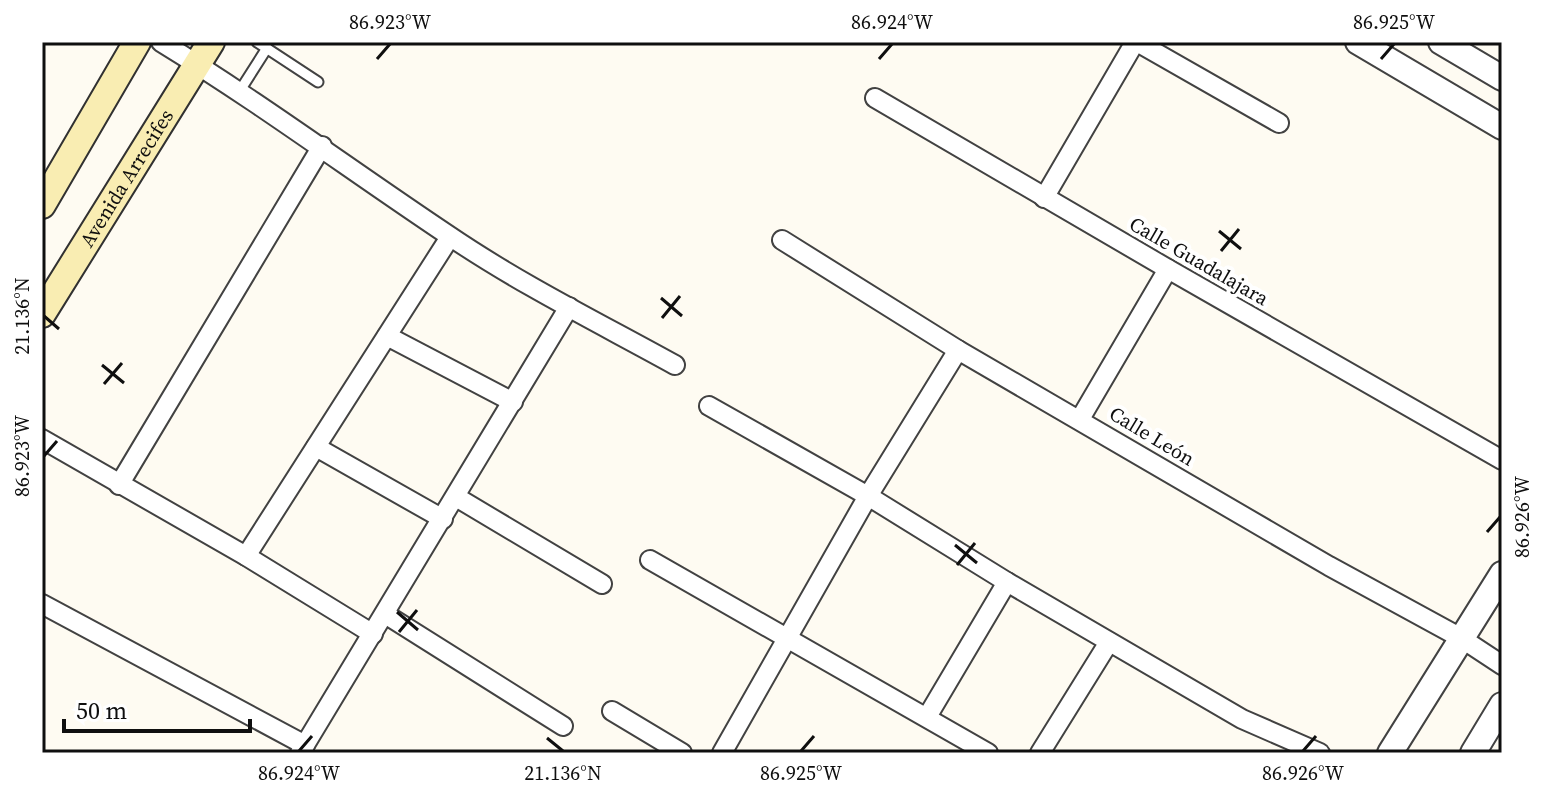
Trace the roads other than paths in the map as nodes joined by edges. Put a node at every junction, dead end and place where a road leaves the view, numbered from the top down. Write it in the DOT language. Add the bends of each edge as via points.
graph roads {
  1 [pos="137,42"];
  2 [pos="161,42"];
  3 [pos="257,42"];
  4 [pos="1136,42"];
  5 [pos="1358,42"];
  6 [pos="1441,42"];
  7 [pos="267,48"];
  8 [pos="1398,52"];
  9 [pos="204,53"];
  10 [pos="1502,78"];
  11 [pos="318,82"];
  12 [pos="239,92"];
  13 [pos="875,98"];
  14 [pos="1279,123"];
  15 [pos="1502,127"];
  16 [pos="322,146"];
  17 [pos="1044,198"];
  18 [pos="42,205"];
  19 [pos="450,237"];
  20 [pos="782,240"];
  21 [pos="1168,269"];
  22 [pos="569,307"];
  23 [pos="42,314"];
  24 [pos="387,336"];
  25 [pos="958,350"];
  26 [pos="675,365"];
  27 [pos="513,402"];
  28 [pos="709,406"];
  29 [pos="1080,419"];
  30 [pos="42,439"];
  31 [pos="316,447"];
  32 [pos="1502,460"];
  33 [pos="119,485"];
  34 [pos="868,496"];
  35 [pos="456,497"];
  36 [pos="443,519"];
  37 [pos="246,556"];
  38 [pos="650,560"];
  39 [pos="1502,574"];
  40 [pos="1007,582"];
  41 [pos="602,584"];
  42 [pos="42,604"];
  43 [pos="385,614"];
  44 [pos="373,634"];
  45 [pos="789,638"];
  46 [pos="1461,638"];
  47 [pos="1109,642"];
  48 [pos="1502,665"];
  49 [pos="1502,705"];
  50 [pos="612,711"];
  51 [pos="927,717"];
  52 [pos="563,726"];
  53 [pos="302,749"];
  54 [pos="682,753"];
  55 [pos="722,753"];
  56 [pos="988,753"];
  57 [pos="1040,753"];
  58 [pos="1320,753"];
  59 [pos="1390,753"];
  60 [pos="1473,753"];
  1 -- 18 [label="main road"];
  2 -- 9 [label="street"];
  3 -- 7 [label="lane"];
  4 -- 14 [label="street"];
  4 -- 17 [label="street"];
  5 -- 8 [label="street"];
  6 -- 10 [label="street"];
  7 -- 11 [label="lane"];
  7 -- 12 [label="lane"];
  8 -- 15 [label="street"];
  9 -- 12 [label="street"];
  9 -- 23 [label="main road, Avenida Arrecifes"];
  12 -- 16 [label="street"];
  13 -- 17 [label="street, Calle Guadalajara"];
  16 -- 19 [label="street"];
  16 -- 33 [label="street"];
  17 -- 21 [label="street, Calle Guadalajara"];
  19 -- 22 [label="street"];
  19 -- 24 [label="street"];
  20 -- 25 [label="street, Calle León"];
  21 -- 29 [label="street"];
  21 -- 32 [label="street, Calle Guadalajara"];
  22 -- 26 [label="street"];
  22 -- 27 [label="street"];
  24 -- 27 [label="street"];
  24 -- 31 [label="street"];
  25 -- 29 [label="street, Calle León"];
  25 -- 34 [label="street"];
  27 -- 35 [label="street"];
  28 -- 34 [label="street"];
  29 -- 46 [label="street, Calle León"];
  30 -- 33 [label="street"];
  31 -- 36 [label="street"];
  31 -- 37 [label="street"];
  33 -- 37 [label="street"];
  34 -- 40 [label="street"];
  34 -- 45 [label="street"];
  35 -- 36 [label="street"];
  35 -- 41 [label="street"];
  36 -- 43 [label="street"];
  37 -- 44 [label="street"];
  38 -- 45 [label="street"];
  39 -- 46 [label="street"];
  40 -- 47 [label="street"];
  40 -- 51 [label="street"];
  42 -- 53 [label="street"];
  43 -- 44 [label="street"];
  43 -- 52 [label="street"];
  44 -- 53 [label="street"];
  45 -- 51 [label="street"];
  45 -- 55 [label="street"];
  46 -- 48 [label="street, Calle León"];
  46 -- 59 [label="street"];
  47 -- 57 [label="street"];
  47 -- 58 [label="street" via="1242,719"];
  49 -- 60 [label="street"];
  50 -- 54 [label="street"];
  51 -- 56 [label="street"];
}
